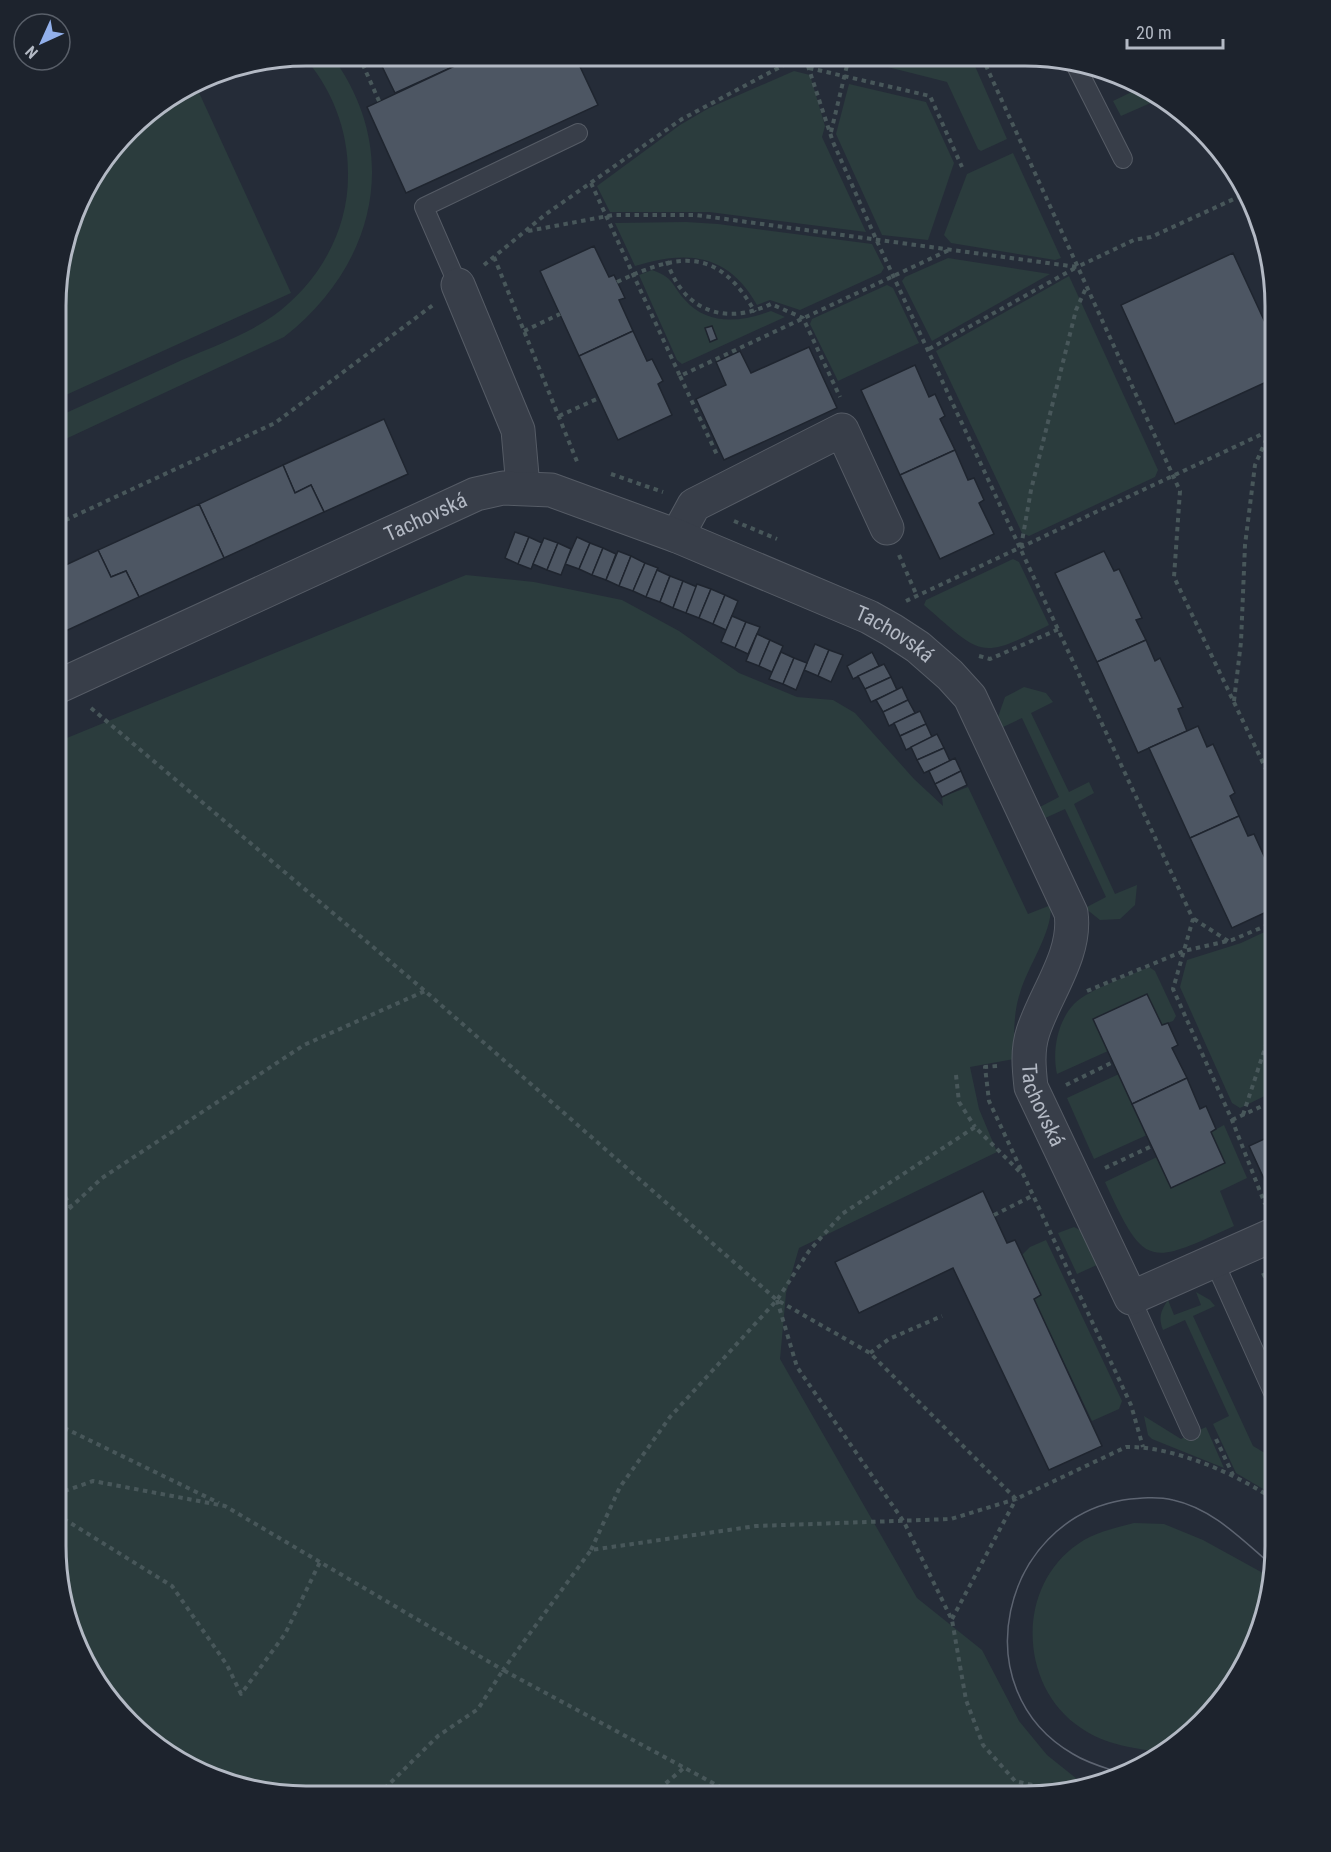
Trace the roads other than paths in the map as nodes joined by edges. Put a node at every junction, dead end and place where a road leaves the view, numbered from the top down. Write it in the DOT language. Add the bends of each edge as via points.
graph roads {
  1 [pos="1079,72"];
  2 [pos="578,133"];
  3 [pos="1123,159"];
  4 [pos="458,285"];
  5 [pos="523,488"];
  6 [pos="887,528"];
  7 [pos="677,536"];
  8 [pos="66,682"];
  9 [pos="1260,1229"];
  10 [pos="1214,1261"];
  11 [pos="1131,1298"];
  12 [pos="1265,1375"];
  13 [pos="1191,1431"];
  1 -- 3 [label="lane"];
  2 -- 4 [label="lane" via="424,207"];
  4 -- 5 [label="street" via="518,430"];
  5 -- 7 [label="street, Tachovská" via="551,490 577,498"];
  5 -- 8 [label="street, Tachovská" via="476,494"];
  6 -- 7 [label="street" via="842,430 694,505"];
  7 -- 11 [label="street, Tachovská" via="869,617 918,647 970,697 1071,914 1068,950 1032,1033 1028,1063 1031,1087"];
  9 -- 10 [label="street"];
  10 -- 11 [label="street"];
  10 -- 12 [label="lane"];
  11 -- 13 [label="lane"];
}
